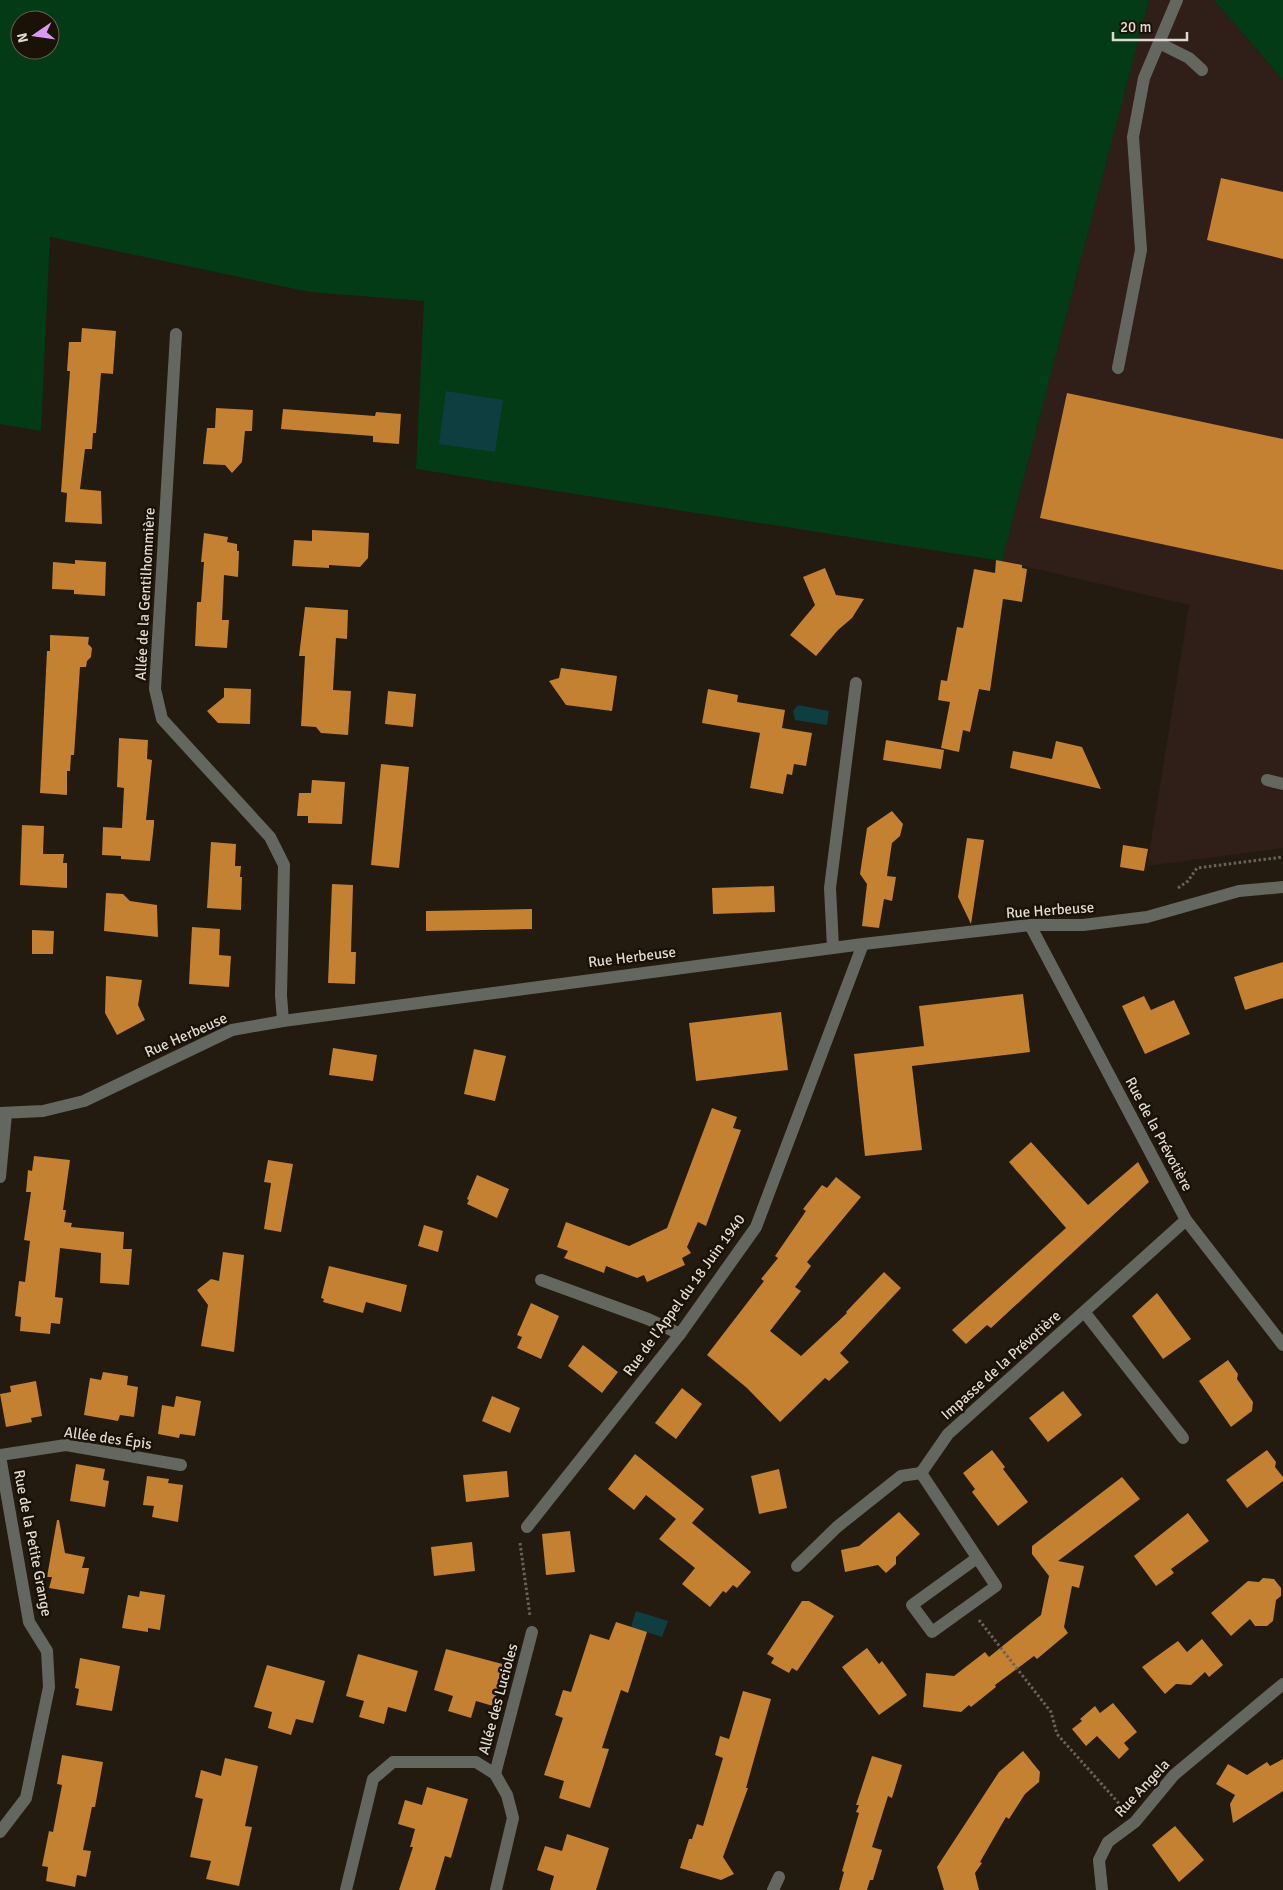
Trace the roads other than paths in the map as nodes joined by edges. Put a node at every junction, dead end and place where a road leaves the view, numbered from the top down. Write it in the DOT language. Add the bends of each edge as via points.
graph roads {
  1 [pos="1177,0"];
  2 [pos="1159,43"];
  3 [pos="1202,70"];
  4 [pos="176,334"];
  5 [pos="1118,368"];
  6 [pos="856,683"];
  7 [pos="1267,780"];
  8 [pos="1283,784"];
  9 [pos="1283,887"];
  10 [pos="1030,925"];
  11 [pos="863,944"];
  12 [pos="833,947"];
  13 [pos="283,1020"];
  14 [pos="3,1114"];
  15 [pos="0,1177"];
  16 [pos="1186,1220"];
  17 [pos="542,1280"];
  18 [pos="1085,1313"];
  19 [pos="680,1334"];
  20 [pos="1283,1345"];
  21 [pos="1183,1438"];
  22 [pos="0,1455"];
  23 [pos="181,1465"];
  24 [pos="921,1473"];
  25 [pos="527,1526"];
  26 [pos="978,1558"];
  27 [pos="797,1566"];
  28 [pos="532,1632"];
  29 [pos="1283,1684"];
  30 [pos="495,1774"];
  31 [pos="0,1832"];
  32 [pos="779,1877"];
  33 [pos="346,1890"];
  34 [pos="496,1890"];
  35 [pos="773,1890"];
  36 [pos="1102,1890"];
  1 -- 2 [label="street"];
  2 -- 3 [label="street" via="1189,58"];
  2 -- 5 [label="street" via="1144,78 1133,137 1141,250"];
  4 -- 13 [label="street, Allée de la Gentilhommière" via="155,689 162,718 270,837 284,865"];
  6 -- 12 [label="street" via="830,888"];
  7 -- 8 [label="street"];
  9 -- 10 [label="street, Rue Herbeuse" via="1239,891 1147,917 1083,925"];
  10 -- 11 [label="street, Rue Herbeuse"];
  10 -- 16 [label="street, Rue de la Prévotière"];
  11 -- 12 [label="street, Rue Herbeuse"];
  11 -- 19 [label="street, Rue de l'Appel du 18 Juin 1940" via="756,1227"];
  12 -- 13 [label="street, Rue Herbeuse"];
  13 -- 14 [label="street, Rue Herbeuse" via="232,1030 84,1101 43,1111"];
  14 -- 15 [label="street"];
  16 -- 18 [label="street, Impasse de la Prévotière"];
  16 -- 20 [label="street, Rue de la Prévotière"];
  17 -- 19 [label="street" via="648,1318"];
  18 -- 21 [label="street"];
  18 -- 24 [label="street, Impasse de la Prévotière" via="948,1434"];
  19 -- 25 [label="street, Rue de l'Appel du 18 Juin 1940"];
  22 -- 23 [label="street, Allée des Épis" via="66,1445"];
  22 -- 31 [label="street, Rue de la Petite Grange" via="29,1622 47,1651 48,1687 26,1798"];
  24 -- 26 [label="street"];
  24 -- 27 [label="street" via="901,1476 837,1527"];
  26 -- 26 [label="street" via="996,1586 932,1632 912,1605"];
  28 -- 30 [label="street, Allée des Lucioles"];
  29 -- 36 [label="street, Rue Angela" via="1174,1775 1135,1822 1108,1842 1099,1860"];
  30 -- 33 [label="street" via="476,1762 393,1762 373,1780"];
  30 -- 34 [label="street" via="507,1795 513,1818"];
  32 -- 35 [label="street"];
}
